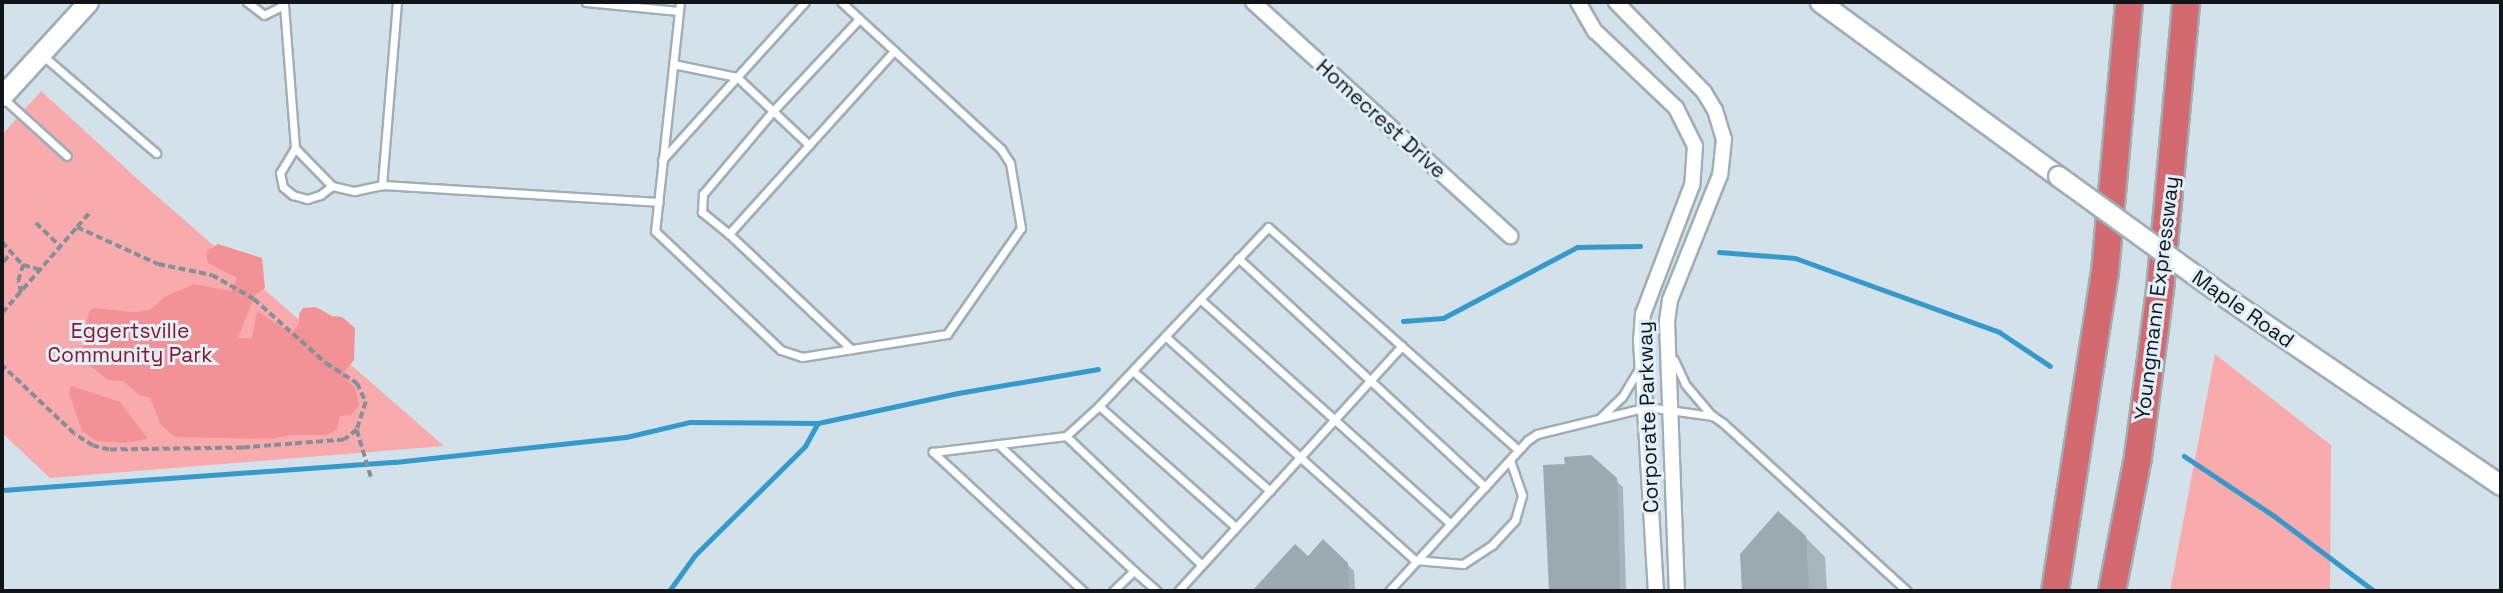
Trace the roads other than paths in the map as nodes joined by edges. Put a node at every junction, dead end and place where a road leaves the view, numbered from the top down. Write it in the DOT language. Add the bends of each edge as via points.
graph roads {
  1 [pos="88,2"];
  2 [pos="247,2"];
  3 [pos="397,2"];
  4 [pos="586,2"];
  5 [pos="680,2"];
  6 [pos="805,2"];
  7 [pos="841,2"];
  8 [pos="1252,2"];
  9 [pos="1578,2"];
  10 [pos="1616,2"];
  11 [pos="1820,2"];
  12 [pos="2129,2"];
  13 [pos="2186,2"];
  14 [pos="284,3"];
  15 [pos="679,11"];
  16 [pos="859,19"];
  17 [pos="894,51"];
  18 [pos="40,53"];
  19 [pos="673,64"];
  20 [pos="737,77"];
  21 [pos="2,97"];
  22 [pos="773,111"];
  23 [pos="809,145"];
  24 [pos="295,148"];
  25 [pos="156,153"];
  26 [pos="67,156"];
  27 [pos="661,160"];
  28 [pos="382,185"];
  29 [pos="332,186"];
  30 [pos="658,202"];
  31 [pos="1675,228"];
  32 [pos="729,234"];
  33 [pos="1510,236"];
  34 [pos="1695,238"];
  35 [pos="1238,258"];
  36 [pos="1200,299"];
  37 [pos="1165,336"];
  38 [pos="1402,346"];
  39 [pos="1669,346"];
  40 [pos="851,349"];
  41 [pos="1643,355"];
  42 [pos="1133,371"];
  43 [pos="1370,381"];
  44 [pos="1099,406"];
  45 [pos="1647,407"];
  46 [pos="1671,409"];
  47 [pos="1713,416"];
  48 [pos="1335,419"];
  49 [pos="1598,419"];
  50 [pos="1066,436"];
  51 [pos="998,444"];
  52 [pos="1518,450"];
  53 [pos="1302,456"];
  54 [pos="1510,460"];
  55 [pos="2501,485"];
  56 [pos="1485,486"];
  57 [pos="1270,491"];
  58 [pos="1450,523"];
  59 [pos="1236,527"];
  60 [pos="1415,560"];
  61 [pos="1202,565"];
  62 [pos="1133,571"];
  63 [pos="1083,591"];
  64 [pos="1113,591"];
  65 [pos="1157,591"];
  66 [pos="1178,591"];
  67 [pos="1389,591"];
  68 [pos="1656,591"];
  69 [pos="1677,591"];
  70 [pos="1907,591"];
  71 [pos="2054,591"];
  72 [pos="2112,591"];
  1 -- 18 [label="main road"];
  2 -- 14 [label="lane" via="264,15"];
  3 -- 28 [label="lane"];
  4 -- 15 [label="lane"];
  5 -- 15 [label="lane"];
  6 -- 20 [label="lane"];
  7 -- 16 [label="lane"];
  8 -- 33 [label="street, Homecrest Drive"];
  9 -- 31 [label="street, Corporate Parkway" via="1595,31 1676,108 1690,133 1696,164"];
  10 -- 34 [label="street, Corporate Parkway" via="1704,92 1720,124 1724,154 1720,175"];
  11 -- 55 [label="main road, Maple Road, bridge" via="2228,299"];
  12 -- 71 [label="highway" via="2105,272"];
  13 -- 72 [label="highway, Youngmann Expressway" via="2160,290 2138,457"];
  14 -- 24 [label="lane"];
  15 -- 19 [label="lane"];
  16 -- 17 [label="lane"];
  16 -- 22 [label="lane"];
  17 -- 23 [label="lane"];
  17 -- 40 [label="lane" via="1000,149 1010,163 1021,228 947,334"];
  18 -- 21 [label="main road"];
  18 -- 25 [label="lane"];
  19 -- 20 [label="lane"];
  19 -- 27 [label="lane"];
  20 -- 22 [label="lane"];
  20 -- 27 [label="lane"];
  21 -- 26 [label="lane"];
  22 -- 23 [label="lane"];
  22 -- 32 [label="lane" via="703,194 702,212"];
  23 -- 32 [label="lane"];
  24 -- 29 [label="lane"];
  24 -- 29 [label="lane" via="280,173 283,187 307,199"];
  27 -- 30 [label="lane"];
  28 -- 29 [label="lane" via="354,191"];
  28 -- 30 [label="lane"];
  30 -- 40 [label="lane" via="655,231 781,350 802,357"];
  31 -- 34 [label="street"];
  31 -- 41 [label="street, Corporate Parkway" via="1643,314"];
  32 -- 40 [label="lane"];
  34 -- 39 [label="street, Corporate Parkway" via="1670,300"];
  35 -- 36 [label="lane"];
  35 -- 38 [label="lane" via="1268,227"];
  35 -- 43 [label="lane"];
  36 -- 37 [label="lane"];
  36 -- 48 [label="lane"];
  37 -- 42 [label="lane"];
  37 -- 53 [label="lane"];
  38 -- 43 [label="lane"];
  38 -- 52 [label="lane"];
  39 -- 46 [label="street, Corporate Parkway"];
  39 -- 47 [label="lane" via="1685,384"];
  41 -- 45 [label="street, Corporate Parkway"];
  41 -- 49 [label="lane" via="1626,390"];
  42 -- 44 [label="lane"];
  42 -- 57 [label="lane"];
  43 -- 48 [label="lane"];
  43 -- 56 [label="lane"];
  44 -- 50 [label="lane"];
  44 -- 59 [label="lane"];
  45 -- 46 [label="lane"];
  45 -- 49 [label="lane"];
  45 -- 68 [label="street, Corporate Parkway"];
  46 -- 47 [label="lane"];
  46 -- 69 [label="street, Corporate Parkway"];
  47 -- 70 [label="lane"];
  48 -- 53 [label="lane"];
  48 -- 58 [label="lane"];
  49 -- 52 [label="lane" via="1537,434"];
  50 -- 51 [label="lane"];
  50 -- 61 [label="lane"];
  51 -- 62 [label="lane"];
  51 -- 63 [label="lane" via="933,452"];
  52 -- 54 [label="lane"];
  53 -- 57 [label="lane"];
  53 -- 60 [label="lane"];
  54 -- 56 [label="lane"];
  54 -- 60 [label="lane" via="1522,495 1515,520 1492,545 1463,564"];
  56 -- 58 [label="lane"];
  57 -- 59 [label="lane"];
  58 -- 60 [label="lane"];
  59 -- 61 [label="lane"];
  60 -- 67 [label="lane"];
  61 -- 66 [label="lane"];
  62 -- 64 [label="lane"];
  62 -- 65 [label="lane"];
}
